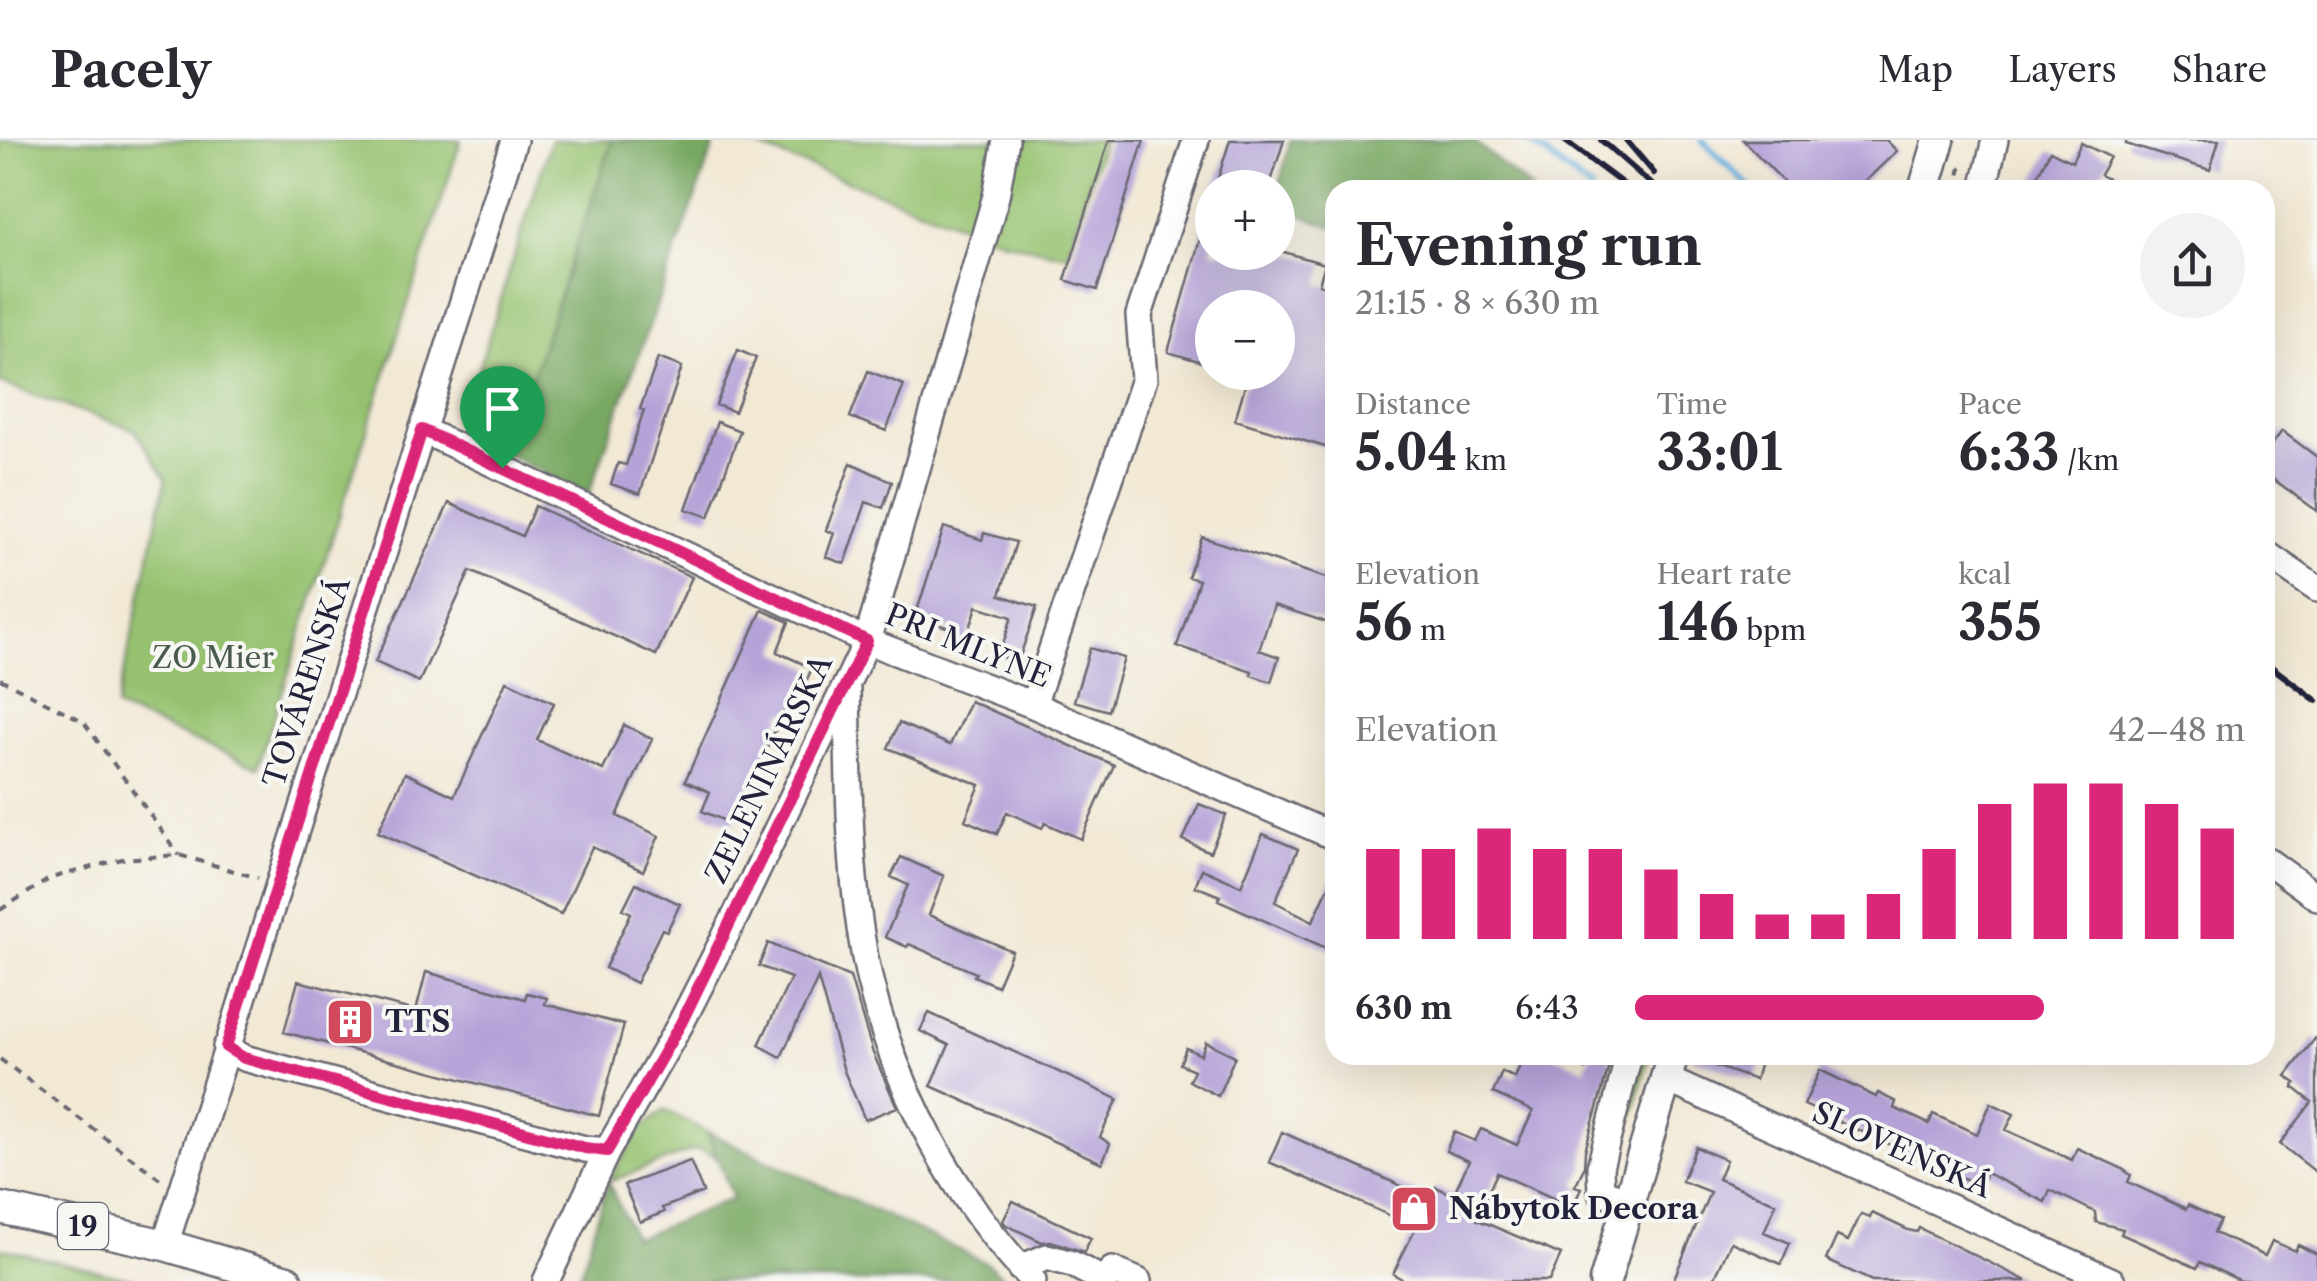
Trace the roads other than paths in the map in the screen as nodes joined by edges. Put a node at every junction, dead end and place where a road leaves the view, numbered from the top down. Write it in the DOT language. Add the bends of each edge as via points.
graph roads {
  1 [pos="514,140"];
  2 [pos="1006,140"];
  3 [pos="1196,140"];
  4 [pos="1939,140"];
  5 [pos="1996,140"];
  6 [pos="1927,180"];
  7 [pos="1986,180"];
  8 [pos="422,430"];
  9 [pos="2275,561"];
  10 [pos="2317,589"];
  11 [pos="867,641"];
  12 [pos="847,685"];
  13 [pos="1033,705"];
  14 [pos="1325,833"];
  15 [pos="2275,866"];
  16 [pos="2317,897"];
  17 [pos="226,1047"];
  18 [pos="1626,1065"];
  19 [pos="1669,1067"];
  20 [pos="607,1151"];
  21 [pos="1628,1200"];
  22 [pos="0,1208"];
  23 [pos="165,1245"];
  24 [pos="1026,1274"];
  25 [pos="1105,1280"];
  26 [pos="286,1281"];
  27 [pos="546,1281"];
  28 [pos="1138,1281"];
  29 [pos="1605,1281"];
  30 [pos="2112,1281"];
  1 -- 8 [label="street, TOVÁRENSKÁ"];
  2 -- 11 [label="street, ZELENINÁRSKA" via="996,196"];
  3 -- 13 [label="street" via="1139,315 1144,379"];
  4 -- 6 [label="main road"];
  5 -- 7 [label="street"];
  8 -- 11 [label="street, PRI MLYNE"];
  8 -- 17 [label="street, TOVÁRENSKÁ"];
  9 -- 10 [label="street"];
  11 -- 12 [label="street, ZELENINÁRSKA"];
  11 -- 13 [label="street, PRI MLYNE"];
  12 -- 20 [label="street, ZELENINÁRSKA" via="681,1023"];
  12 -- 24 [label="street" via="853,863 877,1004 915,1112 953,1178"];
  13 -- 14 [label="street, PRI MLYNE"];
  15 -- 16 [label="street"];
  17 -- 20 [label="street" via="244,1058"];
  17 -- 23 [label="street, TOVÁRENSKÁ"];
  18 -- 21 [label="street" via="1600,1167 1601,1192"];
  19 -- 21 [label="main road"];
  19 -- 30 [label="street, SLOVENSKÁ"];
  20 -- 27 [label="street, ZELENINÁRSKA"];
  21 -- 29 [label="main road"];
  22 -- 23 [label="main road, 19"];
  23 -- 26 [label="main road, 19"];
  24 -- 25 [label="street" via="1046,1257"];
  25 -- 28 [label="street" via="1112,1270"];
}
